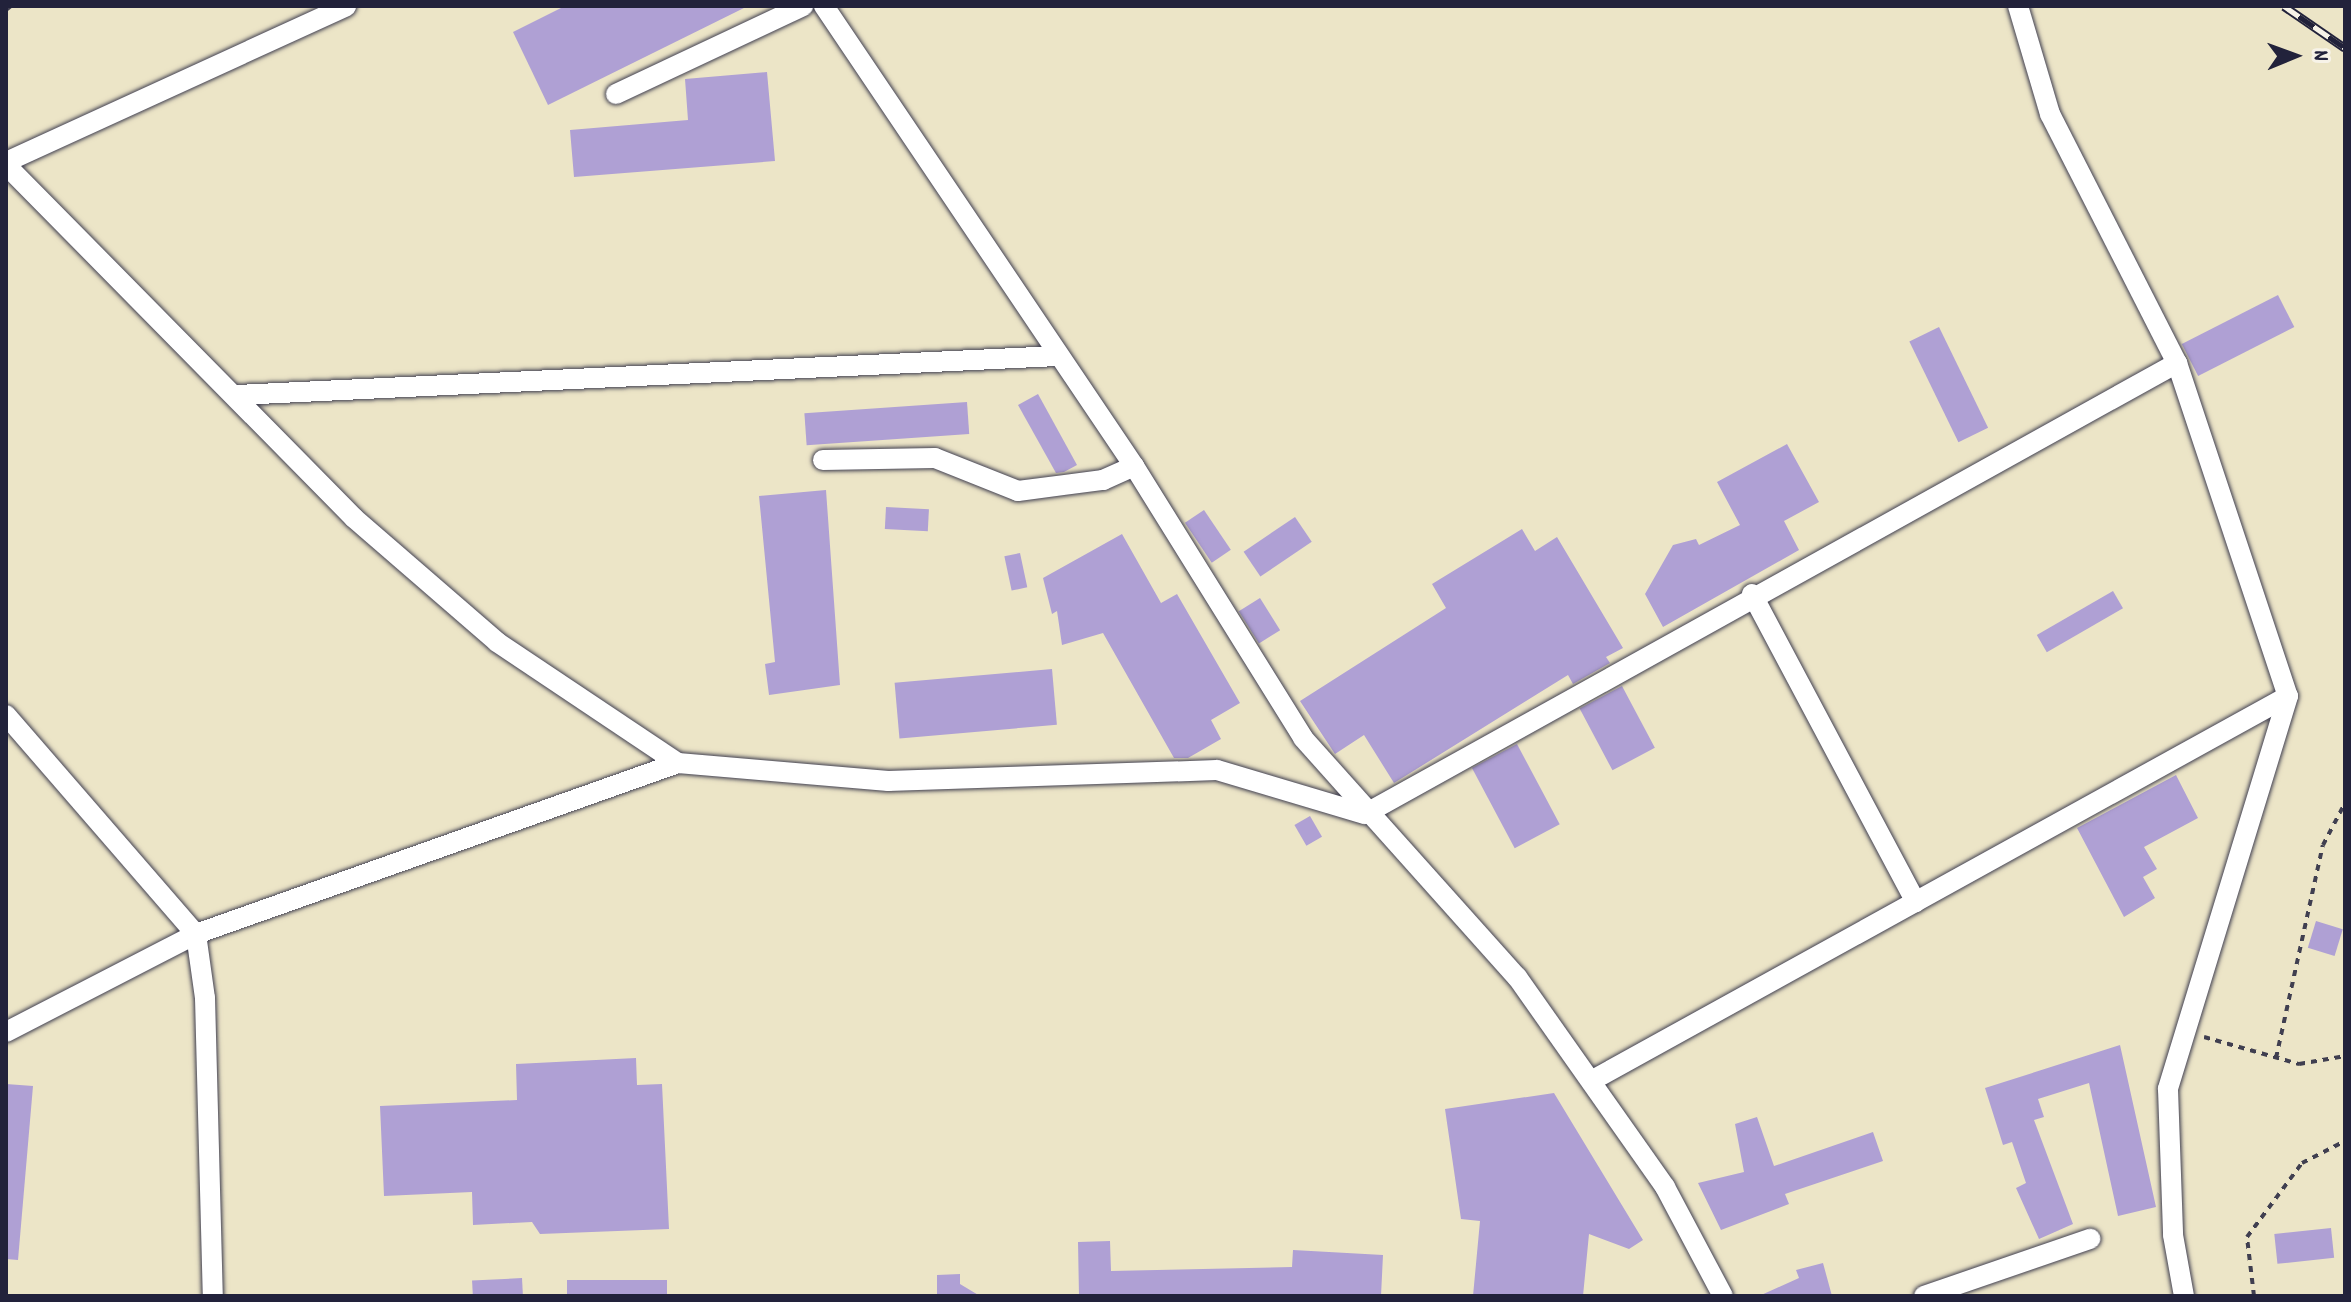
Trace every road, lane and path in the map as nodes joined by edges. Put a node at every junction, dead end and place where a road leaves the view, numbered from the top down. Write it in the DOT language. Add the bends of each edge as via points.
graph roads {
  1 [pos="11,6"];
  2 [pos="346,6"];
  3 [pos="803,6"];
  4 [pos="824,6"];
  5 [pos="2018,6"];
  6 [pos="6,10"];
  7 [pos="616,94"];
  8 [pos="6,163"];
  9 [pos="1057,356"];
  10 [pos="2177,363"];
  11 [pos="237,395"];
  12 [pos="823,460"];
  13 [pos="1134,466"];
  14 [pos="1752,594"];
  15 [pos="2288,696"];
  16 [pos="6,715"];
  17 [pos="678,763"];
  18 [pos="2345,803"];
  19 [pos="1365,814"];
  20 [pos="1916,902"];
  21 [pos="196,934"];
  22 [pos="2183,1030"];
  23 [pos="6,1032"];
  24 [pos="2345,1056"];
  25 [pos="2276,1058"];
  26 [pos="1591,1081"];
  27 [pos="2345,1141"];
  28 [pos="2090,1239"];
  29 [pos="213,1296"];
  30 [pos="1723,1296"];
  31 [pos="1924,1296"];
  32 [pos="2184,1296"];
  33 [pos="2254,1296"];
  1 -- 6 [label="path"];
  2 -- 8 [label="street"];
  3 -- 7 [label="street"];
  4 -- 9 [label="street"];
  5 -- 10 [label="street" via="2050,114"];
  8 -- 11 [label="street"];
  9 -- 11 [label="street"];
  9 -- 13 [label="street"];
  10 -- 14 [label="street"];
  10 -- 15 [label="street"];
  11 -- 17 [label="street" via="354,518 497,642"];
  12 -- 13 [label="street" via="935,458 1018,491 1103,480"];
  13 -- 19 [label="street" via="1262,676"];
  14 -- 19 [label="street"];
  14 -- 20 [label="street"];
  15 -- 20 [label="street"];
  15 -- 22 [label="street" via="2224,923"];
  16 -- 21 [label="street"];
  17 -- 19 [label="street" via="888,781 1217,770"];
  17 -- 21 [label="street"];
  18 -- 25 [label="path" via="2323,845"];
  19 -- 26 [label="street" via="1517,977"];
  20 -- 26 [label="street"];
  21 -- 23 [label="street"];
  21 -- 29 [label="street" via="205,998"];
  22 -- 25 [label="path"];
  22 -- 32 [label="street" via="2168,1089 2173,1235"];
  24 -- 25 [label="path" via="2299,1064"];
  26 -- 30 [label="street" via="1665,1187"];
  27 -- 33 [label="path" via="2302,1163 2247,1237"];
  28 -- 31 [label="street"];
}
